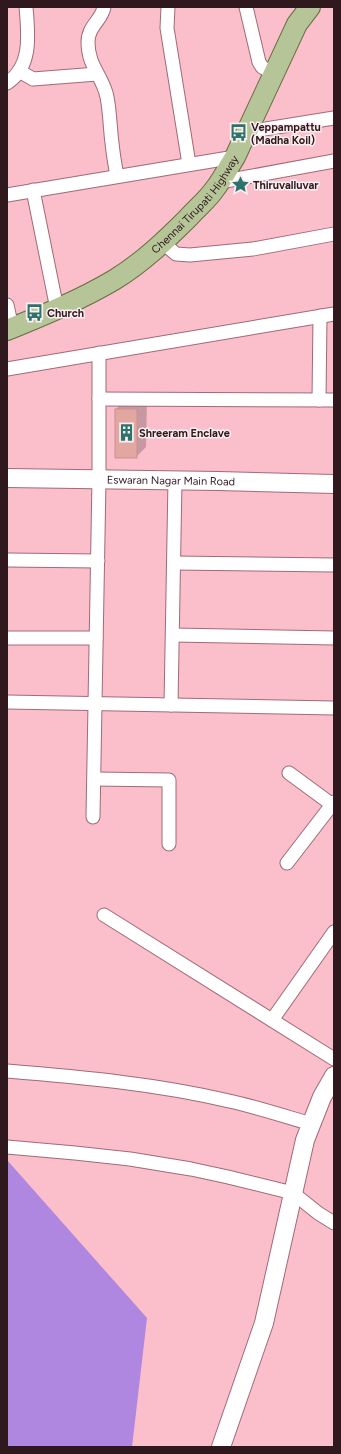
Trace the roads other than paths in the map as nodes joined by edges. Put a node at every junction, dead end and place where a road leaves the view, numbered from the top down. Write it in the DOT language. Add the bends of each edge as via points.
graph roads {
  1 [pos="26,7"];
  2 [pos="104,7"];
  3 [pos="168,7"];
  4 [pos="246,7"];
  5 [pos="310,7"];
  6 [pos="19,71"];
  7 [pos="273,73"];
  8 [pos="97,74"];
  9 [pos="7,83"];
  10 [pos="334,118"];
  11 [pos="246,132"];
  12 [pos="235,157"];
  13 [pos="334,161"];
  14 [pos="189,164"];
  15 [pos="117,176"];
  16 [pos="220,182"];
  17 [pos="33,190"];
  18 [pos="7,195"];
  19 [pos="334,234"];
  20 [pos="162,242"];
  21 [pos="7,305"];
  22 [pos="57,309"];
  23 [pos="334,314"];
  24 [pos="320,316"];
  25 [pos="10,329"];
  26 [pos="99,354"];
  27 [pos="7,369"];
  28 [pos="99,399"];
  29 [pos="319,400"];
  30 [pos="334,400"];
  31 [pos="7,478"];
  32 [pos="99,479"];
  33 [pos="176,480"];
  34 [pos="334,484"];
  35 [pos="7,560"];
  36 [pos="98,561"];
  37 [pos="174,562"];
  38 [pos="334,565"];
  39 [pos="173,635"];
  40 [pos="7,638"];
  41 [pos="96,638"];
  42 [pos="334,638"];
  43 [pos="7,702"];
  44 [pos="95,704"];
  45 [pos="172,705"];
  46 [pos="334,708"];
  47 [pos="289,774"];
  48 [pos="94,779"];
  49 [pos="333,804"];
  50 [pos="93,817"];
  51 [pos="168,844"];
  52 [pos="287,863"];
  53 [pos="104,915"];
  54 [pos="334,932"];
  55 [pos="272,1020"];
  56 [pos="334,1059"];
  57 [pos="7,1071"];
  58 [pos="334,1076"];
  59 [pos="311,1124"];
  60 [pos="7,1147"];
  61 [pos="293,1193"];
  62 [pos="334,1223"];
  63 [pos="221,1447"];
  1 -- 6 [label="street" via="28,43 24,63"];
  2 -- 8 [label="street" via="89,32 92,64"];
  3 -- 14 [label="street" via="167,28"];
  4 -- 7 [label="street" via="259,62 262,67"];
  5 -- 7 [label="main road, Chennai Tirupati Highway" via="297,24"];
  6 -- 8 [label="street" via="33,79"];
  6 -- 9 [label="street"];
  7 -- 11 [label="main road, Chennai Tirupati Highway"];
  8 -- 15 [label="street" via="107,96"];
  10 -- 11 [label="street"];
  11 -- 12 [label="main road, Chennai Tirupati Highway"];
  12 -- 14 [label="street"];
  12 -- 16 [label="main road, Chennai Tirupati Highway"];
  13 -- 16 [label="street"];
  14 -- 15 [label="street"];
  15 -- 17 [label="street"];
  16 -- 20 [label="main road, Chennai Tirupati Highway"];
  17 -- 18 [label="street"];
  17 -- 22 [label="street"];
  19 -- 20 [label="street" via="253,249 190,255 176,254"];
  20 -- 22 [label="main road, Chennai Tirupati Highway" via="116,279"];
  21 -- 25 [label="street"];
  22 -- 25 [label="main road, Chennai Tirupati Highway"];
  23 -- 24 [label="street"];
  24 -- 26 [label="street"];
  24 -- 29 [label="street"];
  26 -- 27 [label="street"];
  26 -- 28 [label="street"];
  28 -- 29 [label="street"];
  28 -- 32 [label="street"];
  29 -- 30 [label="street"];
  31 -- 32 [label="street, Eswaran Nagar Main Road"];
  32 -- 33 [label="street, Eswaran Nagar Main Road"];
  32 -- 36 [label="street"];
  33 -- 34 [label="street, Eswaran Nagar Main Road"];
  33 -- 37 [label="street"];
  35 -- 36 [label="street"];
  36 -- 41 [label="street"];
  37 -- 38 [label="street"];
  37 -- 39 [label="street"];
  39 -- 42 [label="street"];
  39 -- 45 [label="street"];
  40 -- 41 [label="street"];
  41 -- 44 [label="street"];
  43 -- 44 [label="street"];
  44 -- 45 [label="street"];
  44 -- 48 [label="street"];
  45 -- 46 [label="street"];
  47 -- 49 [label="street"];
  48 -- 50 [label="street"];
  48 -- 51 [label="street" via="169,780"];
  49 -- 52 [label="street"];
  53 -- 55 [label="street"];
  54 -- 55 [label="street"];
  55 -- 56 [label="street"];
  57 -- 59 [label="street" via="68,1076 192,1094 258,1108"];
  58 -- 59 [label="street"];
  59 -- 61 [label="street"];
  60 -- 61 [label="street" via="75,1153 184,1168"];
  61 -- 62 [label="street"];
  61 -- 63 [label="street" via="264,1323"];
}
